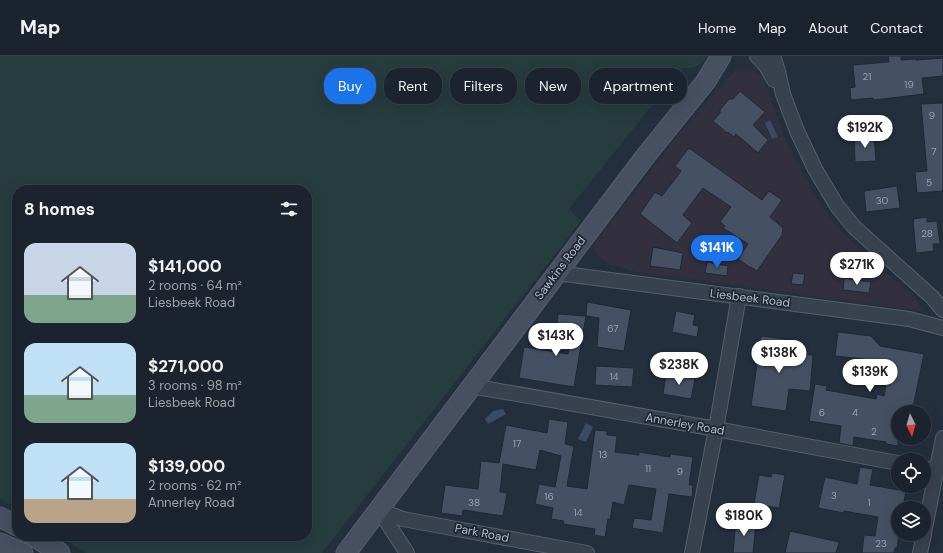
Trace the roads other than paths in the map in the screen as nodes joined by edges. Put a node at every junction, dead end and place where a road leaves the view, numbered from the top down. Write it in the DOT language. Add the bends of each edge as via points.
graph roads {
  1 [pos="721,56"];
  2 [pos="735,56"];
  3 [pos="757,56"];
  4 [pos="773,56"];
  5 [pos="706,81"];
  6 [pos="783,94"];
  7 [pos="557,273"];
  8 [pos="740,296"];
  9 [pos="943,310"];
  10 [pos="943,328"];
  11 [pos="471,386"];
  12 [pos="716,429"];
  13 [pos="943,438"];
  14 [pos="891,462"];
  15 [pos="931,468"];
  16 [pos="379,510"];
  17 [pos="0,517"];
  18 [pos="12,523"];
  19 [pos="41,541"];
  20 [pos="923,541"];
  21 [pos="0,543"];
  22 [pos="23,553"];
  23 [pos="60,553"];
  24 [pos="346,553"];
  25 [pos="407,553"];
  26 [pos="587,553"];
  27 [pos="692,553"];
  28 [pos="920,553"];
  1 -- 5 [label="street, Sawkins Road"];
  2 -- 5 [label="street, Sawkins Road"];
  3 -- 6 [label="street"];
  4 -- 6 [label="street"];
  5 -- 7 [label="street, Sawkins Road"];
  6 -- 9 [label="street" via="815,169 837,206 854,227 932,297"];
  7 -- 8 [label="street, Liesbeek Road"];
  7 -- 11 [label="street, Sawkins Road"];
  8 -- 10 [label="street, Liesbeek Road" via="909,319"];
  8 -- 12 [label="street"];
  11 -- 12 [label="street, Annerley Road"];
  11 -- 16 [label="street, Sawkins Road"];
  12 -- 14 [label="street, Annerley Road"];
  12 -- 27 [label="street"];
  13 -- 15 [label="street"];
  16 -- 24 [label="street, Sawkins Road"];
  16 -- 25 [label="street"];
  16 -- 26 [label="street, Park Road" via="403,519"];
  17 -- 18 [label="street"];
  19 -- 23 [label="street"];
  20 -- 28 [label="street"];
  21 -- 22 [label="street"];
}
